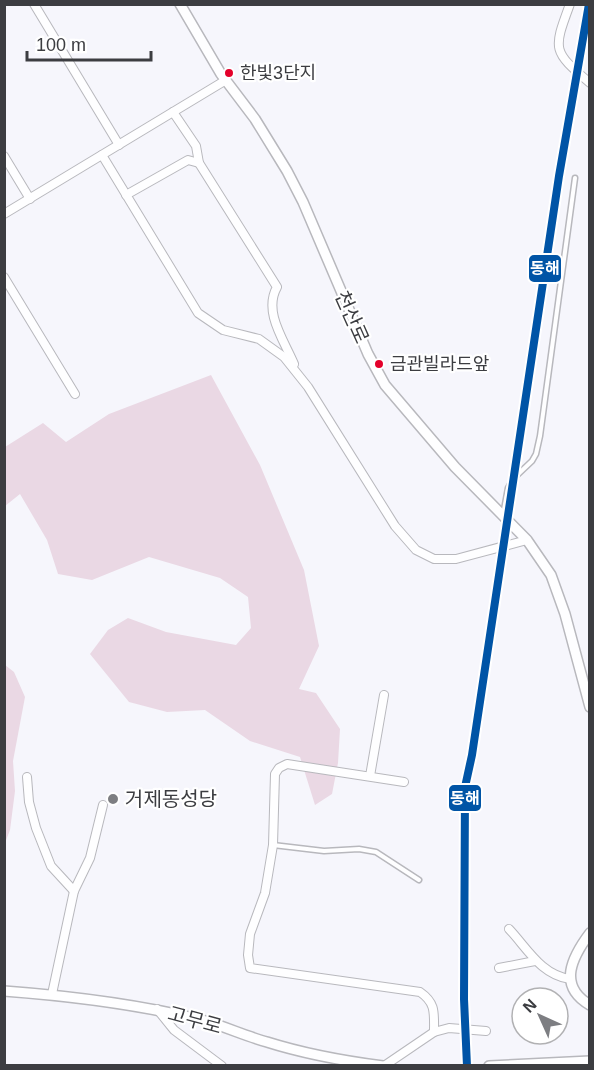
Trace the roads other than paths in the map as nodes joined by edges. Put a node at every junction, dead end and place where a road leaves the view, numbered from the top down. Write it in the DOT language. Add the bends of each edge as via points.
graph roads {
  1 [pos="34,4"];
  2 [pos="180,4"];
  3 [pos="570,4"];
  4 [pos="226,80"];
  5 [pos="590,83"];
  6 [pos="173,112"];
  7 [pos="119,145"];
  8 [pos="102,155"];
  9 [pos="4,156"];
  10 [pos="199,163"];
  11 [pos="575,178"];
  12 [pos="126,195"];
  13 [pos="30,199"];
  14 [pos="4,214"];
  15 [pos="4,277"];
  16 [pos="297,371"];
  17 [pos="75,394"];
  18 [pos="503,516"];
  19 [pos="527,540"];
  20 [pos="384,695"];
  21 [pos="590,707"];
  22 [pos="370,776"];
  23 [pos="27,777"];
  24 [pos="404,782"];
  25 [pos="103,805"];
  26 [pos="273,845"];
  27 [pos="418,880"];
  28 [pos="74,891"];
  29 [pos="509,928"];
  30 [pos="590,933"];
  31 [pos="535,961"];
  32 [pos="499,968"];
  33 [pos="570,979"];
  34 [pos="4,991"];
  35 [pos="52,994"];
  36 [pos="590,1005"];
  37 [pos="157,1009"];
  38 [pos="486,1031"];
  39 [pos="434,1032"];
  40 [pos="590,1061"];
  41 [pos="222,1065"];
  42 [pos="383,1065"];
  43 [pos="489,1065"];
  1 -- 7 [label="street"];
  2 -- 4 [label="street, 천산로"];
  3 -- 5 [label="street" via="558,37 558,51 566,64"];
  4 -- 6 [label="street"];
  4 -- 18 [label="street, 천산로" via="255,118 303,202 385,385"];
  6 -- 7 [label="street"];
  6 -- 10 [label="street" via="196,146"];
  7 -- 8 [label="street"];
  8 -- 12 [label="street"];
  8 -- 13 [label="street"];
  9 -- 13 [label="street"];
  10 -- 12 [label="street" via="188,160"];
  10 -- 16 [label="street" via="277,287 272,312"];
  11 -- 18 [label="lane" via="540,436 532,461 508,488"];
  12 -- 16 [label="street" via="198,313 223,330 260,339"];
  13 -- 14 [label="street"];
  15 -- 17 [label="street"];
  16 -- 19 [label="street" via="395,526 416,550 434,559 456,559"];
  18 -- 19 [label="street, 천산로"];
  19 -- 21 [label="street, 천산로" via="551,575"];
  20 -- 22 [label="street"];
  22 -- 24 [label="street"];
  22 -- 26 [label="street" via="287,764 279,768 273,785"];
  23 -- 28 [label="street" via="36,828 51,866"];
  25 -- 28 [label="street" via="90,858"];
  26 -- 27 [label="lane" via="376,852"];
  26 -- 39 [label="street" via="265,893 250,934 250,968 420,992 434,1008"];
  28 -- 35 [label="street"];
  29 -- 31 [label="street"];
  30 -- 33 [label="street" via="573,958"];
  31 -- 32 [label="street"];
  31 -- 33 [label="street" via="559,977"];
  33 -- 36 [label="street" via="572,987"];
  34 -- 35 [label="street, 고무로"];
  35 -- 37 [label="street, 고무로"];
  37 -- 41 [label="street" via="174,1030"];
  37 -- 42 [label="street, 고무로" via="268,1042 345,1061"];
  38 -- 39 [label="street" via="449,1028"];
  39 -- 42 [label="street"];
  40 -- 43 [label="street"];
}
